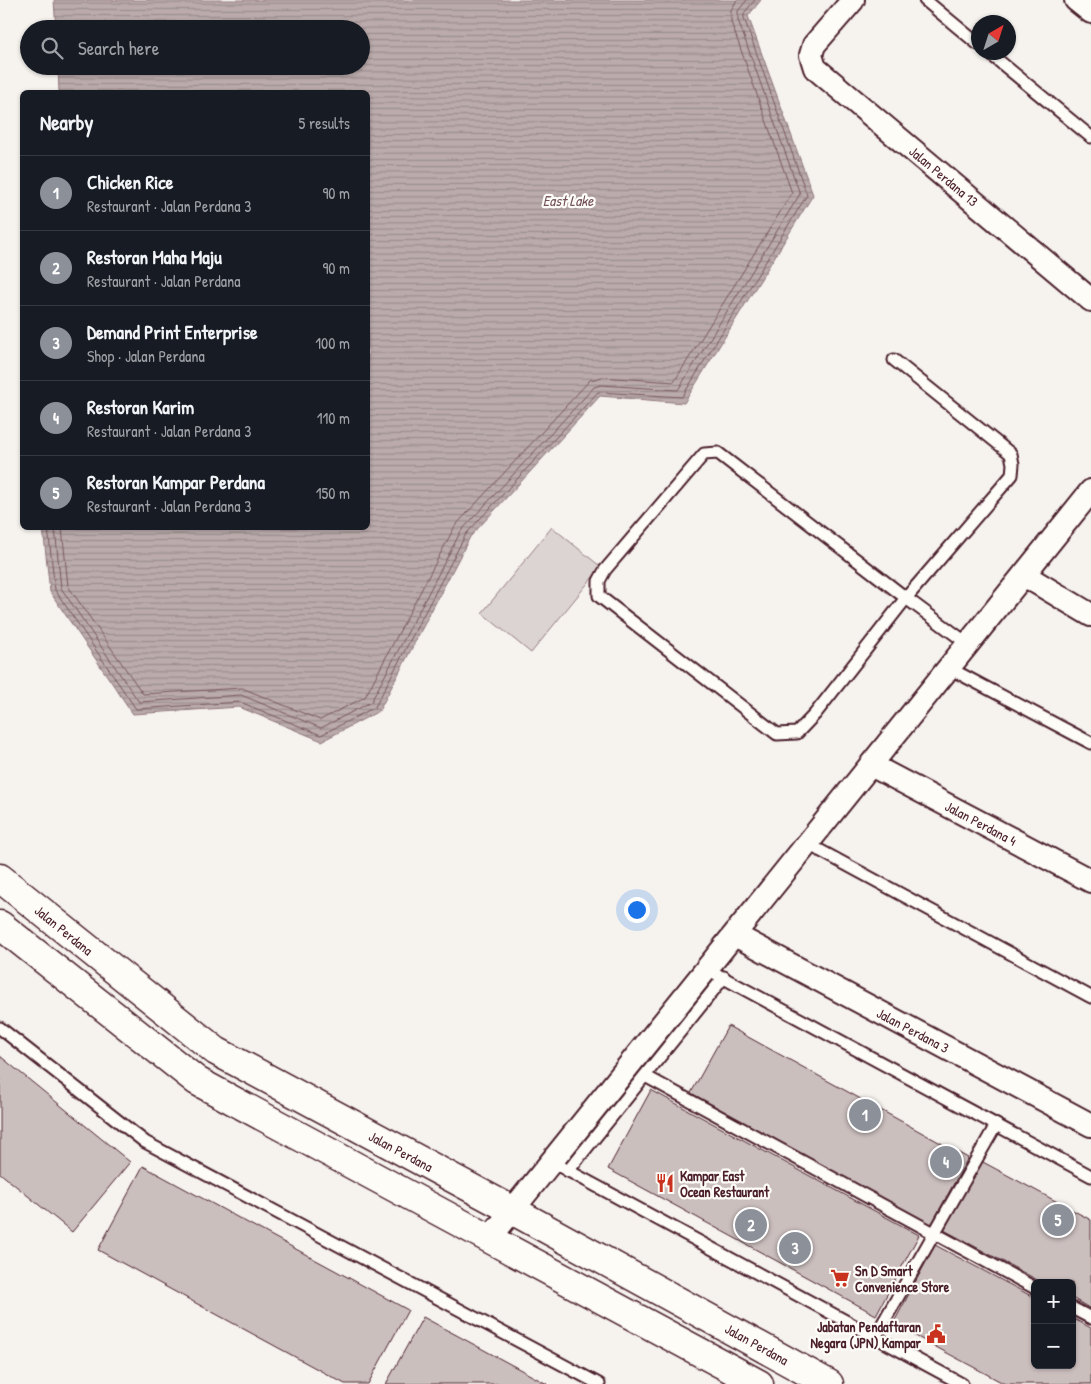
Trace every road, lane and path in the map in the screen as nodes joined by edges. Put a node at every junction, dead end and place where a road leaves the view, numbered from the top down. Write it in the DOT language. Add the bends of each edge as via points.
graph roads {
  1 [pos="853,0"];
  2 [pos="924,0"];
  3 [pos="1076,0"];
  4 [pos="1091,12"];
  5 [pos="971,38"];
  6 [pos="998,60"];
  7 [pos="1091,137"];
  8 [pos="1091,300"];
  9 [pos="894,360"];
  10 [pos="1091,491"];
  11 [pos="1024,575"];
  12 [pos="906,598"];
  13 [pos="1091,615"];
  14 [pos="968,644"];
  15 [pos="949,668"];
  16 [pos="1091,744"];
  17 [pos="871,764"];
  18 [pos="808,844"];
  19 [pos="0,878"];
  20 [pos="1091,881"];
  21 [pos="1,929"];
  22 [pos="735,935"];
  23 [pos="715,973"];
  24 [pos="1091,996"];
  25 [pos="0,1028"];
  26 [pos="645,1076"];
  27 [pos="996,1125"];
  28 [pos="1091,1126"];
  29 [pos="560,1167"];
  30 [pos="1091,1176"];
  31 [pos="512,1210"];
  32 [pos="934,1233"];
  33 [pos="490,1238"];
  34 [pos="1031,1286"];
  35 [pos="1076,1310"];
  36 [pos="1091,1318"];
  37 [pos="875,1337"];
  38 [pos="599,1384"];
  39 [pos="759,1384"];
  40 [pos="829,1384"];
  41 [pos="962,1384"];
  1 -- 8 [label="street, Jalan Perdana 13" via="814,45 811,55 815,68"];
  2 -- 5 [label="lane"];
  3 -- 4 [label="street"];
  6 -- 7 [label="lane"];
  9 -- 12 [label="lane" via="1011,454 1013,464 1012,475"];
  10 -- 11 [label="street"];
  11 -- 13 [label="street"];
  11 -- 14 [label="street"];
  12 -- 12 [label="lane" via="718,453 704,454 599,581 599,596 776,734 798,733"];
  12 -- 14 [label="lane"];
  14 -- 15 [label="street"];
  15 -- 16 [label="lane"];
  15 -- 17 [label="street"];
  17 -- 18 [label="street"];
  17 -- 20 [label="street, Jalan Perdana 4"];
  18 -- 22 [label="street"];
  18 -- 24 [label="lane"];
  19 -- 31 [label="street, Jalan Perdana" via="216,1051"];
  21 -- 33 [label="street" via="197,1081"];
  22 -- 23 [label="street"];
  22 -- 28 [label="street, Jalan Perdana 3"];
  23 -- 26 [label="lane"];
  23 -- 27 [label="lane"];
  23 -- 29 [label="street"];
  25 -- 38 [label="lane" via="145,1142"];
  26 -- 29 [label="lane"];
  26 -- 32 [label="lane"];
  27 -- 30 [label="lane"];
  27 -- 32 [label="lane"];
  29 -- 31 [label="street"];
  29 -- 37 [label="lane"];
  31 -- 33 [label="street"];
  31 -- 40 [label="street, Jalan Perdana"];
  32 -- 34 [label="lane"];
  32 -- 37 [label="lane"];
  33 -- 39 [label="street"];
  35 -- 36 [label="lane"];
  37 -- 41 [label="lane"];
}
